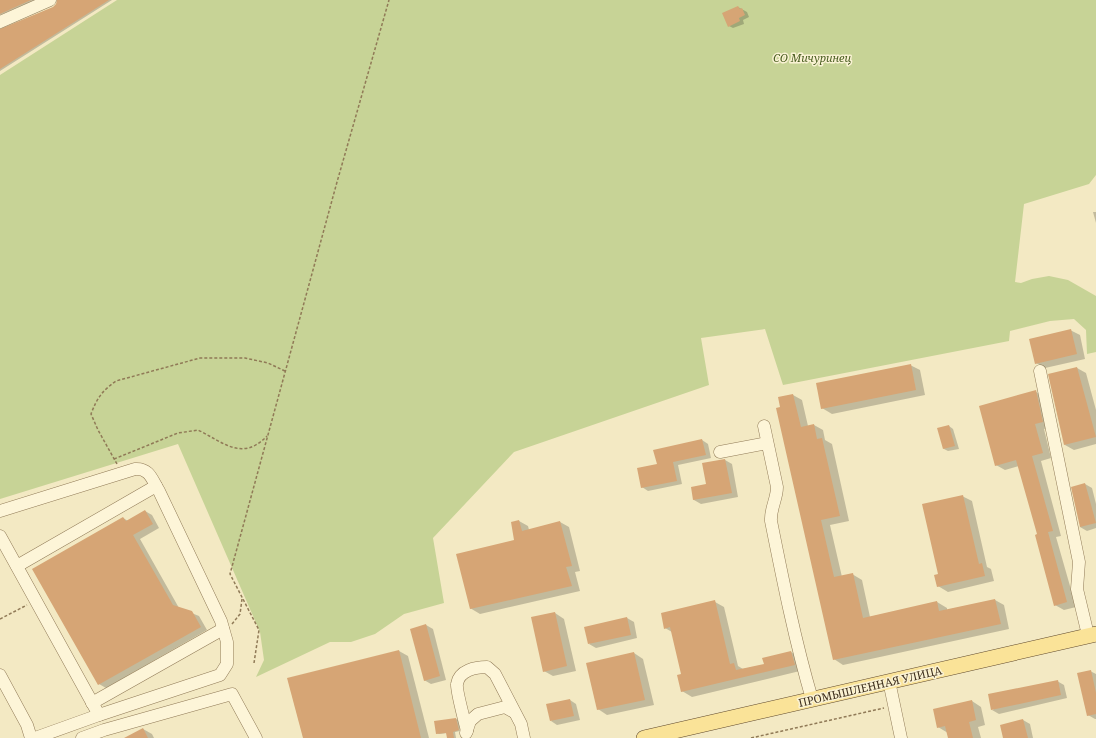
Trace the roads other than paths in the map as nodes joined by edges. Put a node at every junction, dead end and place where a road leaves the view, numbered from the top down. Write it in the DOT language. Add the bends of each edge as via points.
graph roads {
  1 [pos="50,0"];
  2 [pos="0,22"];
  3 [pos="1040,371"];
  4 [pos="764,426"];
  5 [pos="767,443"];
  6 [pos="720,452"];
  7 [pos="156,486"];
  8 [pos="0,511"];
  9 [pos="0,536"];
  10 [pos="17,566"];
  11 [pos="223,629"];
  12 [pos="1092,635"];
  13 [pos="1,677"];
  14 [pos="889,682"];
  15 [pos="812,699"];
  16 [pos="92,703"];
  17 [pos="514,712"];
  18 [pos="99,715"];
  19 [pos="466,735"];
  20 [pos="31,738"];
  21 [pos="36,738"];
  22 [pos="82,738"];
  23 [pos="256,738"];
  24 [pos="524,738"];
  25 [pos="644,738"];
  26 [pos="901,738"];
  1 -- 2 [label="lane"];
  3 -- 12 [label="lane" via="1079,562 1077,589"];
  4 -- 5 [label="lane"];
  5 -- 6 [label="lane"];
  5 -- 15 [label="lane" via="777,487 771,521 789,609"];
  7 -- 8 [label="lane" via="147,472 134,469"];
  7 -- 10 [label="lane"];
  7 -- 11 [label="lane"];
  9 -- 10 [label="lane"];
  10 -- 16 [label="lane"];
  11 -- 16 [label="lane"];
  11 -- 18 [label="lane" via="227,642 227,664 220,675"];
  12 -- 14 [label="main road, ПРОМЫШЛЕННАЯ УЛИЦА"];
  13 -- 20 [label="lane" via="27,725"];
  14 -- 15 [label="main road, ПРОМЫШЛЕННАЯ УЛИЦА"];
  14 -- 26 [label="lane"];
  15 -- 25 [label="main road, ПРОМЫШЛЕННАЯ УЛИЦА"];
  16 -- 18 [label="lane"];
  17 -- 19 [label="lane" via="505,707 478,714 470,721"];
  17 -- 19 [label="lane" via="495,674 487,668 469,670 461,676 457,685"];
  17 -- 24 [label="lane" via="521,724"];
  18 -- 21 [label="lane"];
  22 -- 23 [label="lane" via="232,694"];
}
